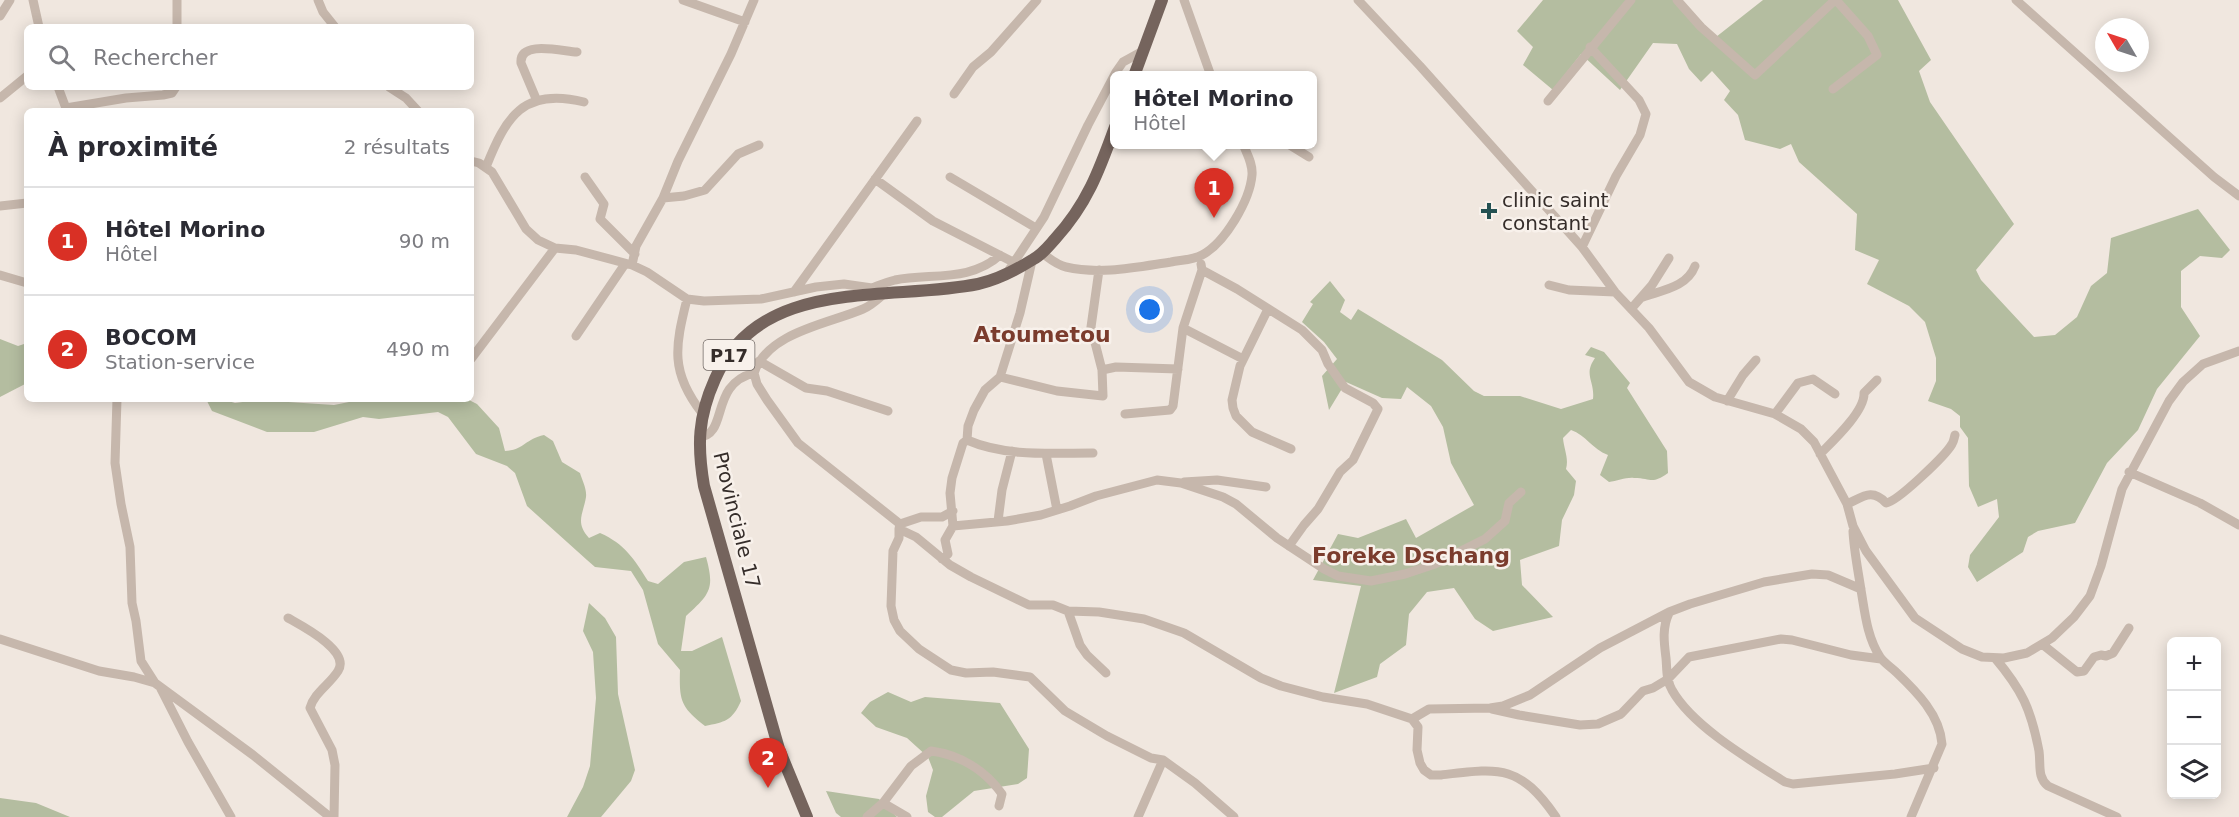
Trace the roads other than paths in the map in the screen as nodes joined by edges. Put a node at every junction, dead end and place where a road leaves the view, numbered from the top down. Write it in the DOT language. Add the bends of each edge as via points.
graph roads {
  1 [pos="10,0"];
  2 [pos="33,0"];
  3 [pos="177,0"];
  4 [pos="318,0"];
  5 [pos="683,0"];
  6 [pos="754,0"];
  7 [pos="1037,0"];
  8 [pos="1162,0"];
  9 [pos="1184,0"];
  10 [pos="1358,0"];
  11 [pos="1631,0"];
  12 [pos="1677,0"];
  13 [pos="1835,0"];
  14 [pos="2016,0"];
  15 [pos="0,15"];
  16 [pos="745,22"];
  17 [pos="38,24"];
  18 [pos="177,24"];
  19 [pos="333,24"];
  20 [pos="1590,47"];
  21 [pos="1143,51"];
  22 [pos="577,52"];
  23 [pos="1117,71"];
  24 [pos="1136,71"];
  25 [pos="1210,71"];
  26 [pos="24,78"];
  27 [pos="1110,84"];
  28 [pos="1833,89"];
  29 [pos="59,90"];
  30 [pos="174,90"];
  31 [pos="394,90"];
  32 [pos="954,94"];
  33 [pos="0,98"];
  34 [pos="537,101"];
  35 [pos="1548,101"];
  36 [pos="584,102"];
  37 [pos="66,108"];
  38 [pos="77,108"];
  39 [pos="415,108"];
  40 [pos="917,121"];
  41 [pos="1110,139"];
  42 [pos="759,145"];
  43 [pos="1245,149"];
  44 [pos="1296,149"];
  45 [pos="1309,157"];
  46 [pos="474,163"];
  47 [pos="486,167"];
  48 [pos="585,177"];
  49 [pos="950,177"];
  50 [pos="875,179"];
  51 [pos="2239,196"];
  52 [pos="663,198"];
  53 [pos="24,203"];
  54 [pos="0,206"];
  55 [pos="1036,228"];
  56 [pos="1582,247"];
  57 [pos="555,248"];
  58 [pos="635,254"];
  59 [pos="1000,255"];
  60 [pos="1200,256"];
  61 [pos="1037,257"];
  62 [pos="1669,258"];
  63 [pos="628,264"];
  64 [pos="1695,266"];
  65 [pos="1010,268"];
  66 [pos="1099,270"];
  67 [pos="1202,270"];
  68 [pos="0,275"];
  69 [pos="24,282"];
  70 [pos="1549,285"];
  71 [pos="880,291"];
  72 [pos="794,292"];
  73 [pos="1615,292"];
  74 [pos="1643,297"];
  75 [pos="687,299"];
  76 [pos="1268,309"];
  77 [pos="1631,309"];
  78 [pos="1183,328"];
  79 [pos="576,336"];
  80 [pos="2239,351"];
  81 [pos="474,355"];
  82 [pos="1243,359"];
  83 [pos="759,360"];
  84 [pos="1756,360"];
  85 [pos="1178,369"];
  86 [pos="1102,370"];
  87 [pos="754,373"];
  88 [pos="1000,377"];
  89 [pos="1877,380"];
  90 [pos="1835,394"];
  91 [pos="1727,400"];
  92 [pos="117,402"];
  93 [pos="888,411"];
  94 [pos="702,414"];
  95 [pos="1125,414"];
  96 [pos="1775,414"];
  97 [pos="1955,435"];
  98 [pos="699,437"];
  99 [pos="967,440"];
  100 [pos="1291,449"];
  101 [pos="1012,451"];
  102 [pos="1093,453"];
  103 [pos="1046,454"];
  104 [pos="1821,454"];
  105 [pos="2129,472"];
  106 [pos="1181,483"];
  107 [pos="1266,487"];
  108 [pos="1521,492"];
  109 [pos="1847,504"];
  110 [pos="1057,510"];
  111 [pos="952,511"];
  112 [pos="998,521"];
  113 [pos="953,525"];
  114 [pos="2239,525"];
  115 [pos="900,526"];
  116 [pos="1852,526"];
  117 [pos="1289,546"];
  118 [pos="942,559"];
  119 [pos="1861,590"];
  120 [pos="1068,611"];
  121 [pos="1669,612"];
  122 [pos="288,618"];
  123 [pos="2129,628"];
  124 [pos="0,639"];
  125 [pos="2042,644"];
  126 [pos="1995,658"];
  127 [pos="1881,659"];
  128 [pos="1106,674"];
  129 [pos="1668,679"];
  130 [pos="158,685"];
  131 [pos="1490,708"];
  132 [pos="1412,719"];
  133 [pos="1163,760"];
  134 [pos="1934,768"];
  135 [pos="883,804"];
  136 [pos="999,806"];
  137 [pos="231,817"];
  138 [pos="332,817"];
  139 [pos="807,817"];
  140 [pos="867,817"];
  141 [pos="907,817"];
  142 [pos="1138,817"];
  143 [pos="1234,817"];
  144 [pos="1556,817"];
  145 [pos="1911,817"];
  146 [pos="2117,817"];
  1 -- 15 [label="street"];
  2 -- 17 [label="street"];
  3 -- 18 [label="street"];
  4 -- 19 [label="street"];
  5 -- 16 [label="street"];
  6 -- 16 [label="street"];
  7 -- 32 [label="street" via="973,67"];
  8 -- 21 [label="main road"];
  9 -- 25 [label="street"];
  10 -- 56 [label="street"];
  11 -- 20 [label="street"];
  12 -- 13 [label="street" via="1755,75"];
  13 -- 28 [label="street" via="1868,36 1877,56"];
  14 -- 51 [label="street"];
  16 -- 52 [label="street"];
  20 -- 35 [label="street"];
  20 -- 56 [label="street" via="1639,100 1646,114 1640,135"];
  21 -- 23 [label="street" via="1123,62"];
  21 -- 24 [label="main road"];
  22 -- 34 [label="street" via="530,48 523,52 521,63"];
  26 -- 33 [label="street"];
  27 -- 55 [label="street"];
  29 -- 37 [label="street"];
  30 -- 38 [label="street"];
  31 -- 39 [label="street"];
  34 -- 36 [label="street" via="555,98"];
  34 -- 47 [label="street" via="525,106 505,125"];
  40 -- 50 [label="street"];
  41 -- 61 [label="main road, Provinciale 17 / P17" via="1074,218"];
  42 -- 52 [label="street" via="738,154 705,190"];
  43 -- 60 [label="street" via="1252,177 1241,208 1222,238"];
  44 -- 45 [label="street"];
  46 -- 47 [label="street"];
  47 -- 57 [label="street" via="500,183 526,229"];
  48 -- 58 [label="street" via="604,204 600,219"];
  49 -- 55 [label="street"];
  50 -- 59 [label="street" via="933,221"];
  50 -- 72 [label="street"];
  52 -- 58 [label="street"];
  53 -- 54 [label="street"];
  55 -- 65 [label="street"];
  56 -- 73 [label="street"];
  57 -- 63 [label="street"];
  57 -- 81 [label="street"];
  58 -- 63 [label="street"];
  59 -- 65 [label="street"];
  59 -- 71 [label="street" via="973,272 894,280"];
  60 -- 66 [label="street"];
  60 -- 67 [label="street"];
  61 -- 65 [label="main road, Provinciale 17 / P17"];
  61 -- 66 [label="street" via="1064,267"];
  61 -- 88 [label="street"];
  62 -- 74 [label="street"];
  63 -- 75 [label="street"];
  63 -- 79 [label="street"];
  64 -- 74 [label="street" via="1684,282"];
  65 -- 71 [label="main road, Provinciale 17 / P17" via="979,284"];
  66 -- 86 [label="street" via="1091,327"];
  67 -- 76 [label="street"];
  67 -- 78 [label="street"];
  68 -- 69 [label="street"];
  70 -- 73 [label="street"];
  71 -- 72 [label="street" via="844,284"];
  71 -- 83 [label="street" via="864,309 802,330"];
  71 -- 94 [label="main road, Provinciale 17 / P17" via="819,300 779,314 754,330 721,366"];
  72 -- 75 [label="street" via="761,299"];
  73 -- 77 [label="street"];
  74 -- 77 [label="street"];
  75 -- 94 [label="street" via="678,332 678,364 691,399"];
  76 -- 82 [label="street"];
  76 -- 117 [label="street" via="1314,340 1345,388 1378,409 1353,460 1340,472"];
  77 -- 91 [label="street" via="1689,382"];
  78 -- 82 [label="street"];
  78 -- 85 [label="street"];
  80 -- 105 [label="street" via="2203,364 2183,382"];
  82 -- 100 [label="street" via="1232,400 1236,416 1252,432"];
  83 -- 87 [label="street"];
  83 -- 93 [label="street" via="806,388"];
  84 -- 91 [label="street"];
  85 -- 86 [label="street"];
  85 -- 95 [label="street" via="1175,401 1170,410"];
  86 -- 88 [label="street" via="1103,396 1057,391"];
  87 -- 98 [label="street" via="738,378 731,386 723,397 712,433"];
  87 -- 115 [label="street" via="767,400 798,443"];
  88 -- 99 [label="street" via="985,390 974,410"];
  89 -- 104 [label="street" via="1864,393 1865,401"];
  90 -- 96 [label="street" via="1814,380 1798,383"];
  91 -- 96 [label="street"];
  92 -- 130 [label="street" via="115,463 130,547 132,603 141,661"];
  94 -- 98 [label="main road, Provinciale 17 / P17"];
  96 -- 104 [label="street" via="1801,429"];
  97 -- 109 [label="street" via="1945,453 1901,496 1886,503 1873,494"];
  98 -- 139 [label="main road, Provinciale 17 / P17" via="704,486 766,706"];
  99 -- 101 [label="street"];
  99 -- 111 [label="street" via="952,478"];
  101 -- 103 [label="street"];
  101 -- 112 [label="street"];
  102 -- 103 [label="street"];
  103 -- 110 [label="street"];
  104 -- 109 [label="street"];
  105 -- 114 [label="street"];
  105 -- 125 [label="street" via="2090,596 2074,617"];
  106 -- 107 [label="street" via="1217,480"];
  106 -- 110 [label="street" via="1157,480"];
  106 -- 117 [label="street" via="1236,504"];
  108 -- 117 [label="street" via="1509,503 1505,521 1485,539 1405,574 1371,580 1338,576"];
  109 -- 116 [label="street"];
  110 -- 112 [label="street"];
  111 -- 113 [label="street"];
  111 -- 115 [label="street"];
  112 -- 113 [label="street"];
  113 -- 118 [label="street" via="945,540 948,554"];
  115 -- 118 [label="street"];
  115 -- 133 [label="street" via="893,551 891,606 900,631 919,649 951,670 1030,677 1065,711 1107,736"];
  116 -- 119 [label="street"];
  116 -- 126 [label="street" via="1915,618 1962,650"];
  118 -- 120 [label="street" via="1029,605 1053,604"];
  119 -- 121 [label="street" via="1828,575 1788,576"];
  119 -- 127 [label="street" via="1872,643"];
  120 -- 128 [label="street" via="1080,645"];
  120 -- 132 [label="street" via="1130,615 1168,626 1281,686 1367,704"];
  121 -- 129 [label="street" via="1664,623"];
  121 -- 131 [label="street" via="1600,648 1530,695"];
  122 -- 138 [label="street" via="331,647 341,664 310,708 332,750"];
  123 -- 125 [label="street" via="2113,653 2094,657 2084,671 2077,672"];
  124 -- 130 [label="street" via="99,671"];
  125 -- 126 [label="street" via="2027,653"];
  126 -- 146 [label="street" via="2023,695 2037,738 2043,782"];
  127 -- 129 [label="street" via="1781,639 1696,654"];
  127 -- 134 [label="street" via="1937,720 1942,744"];
  129 -- 131 [label="street" via="1643,691 1621,714 1598,724 1519,716"];
  129 -- 134 [label="street" via="1681,702 1710,732 1785,782"];
  130 -- 137 [label="street"];
  130 -- 138 [label="street"];
  131 -- 132 [label="street" via="1429,709"];
  132 -- 144 [label="street" via="1418,727 1420,763 1431,775 1502,772 1518,777 1531,785"];
  133 -- 142 [label="street"];
  133 -- 143 [label="street"];
  134 -- 145 [label="street"];
  135 -- 136 [label="street" via="911,766 931,751 957,757 992,780 1002,794"];
  135 -- 140 [label="street"];
  135 -- 141 [label="street"];
}
